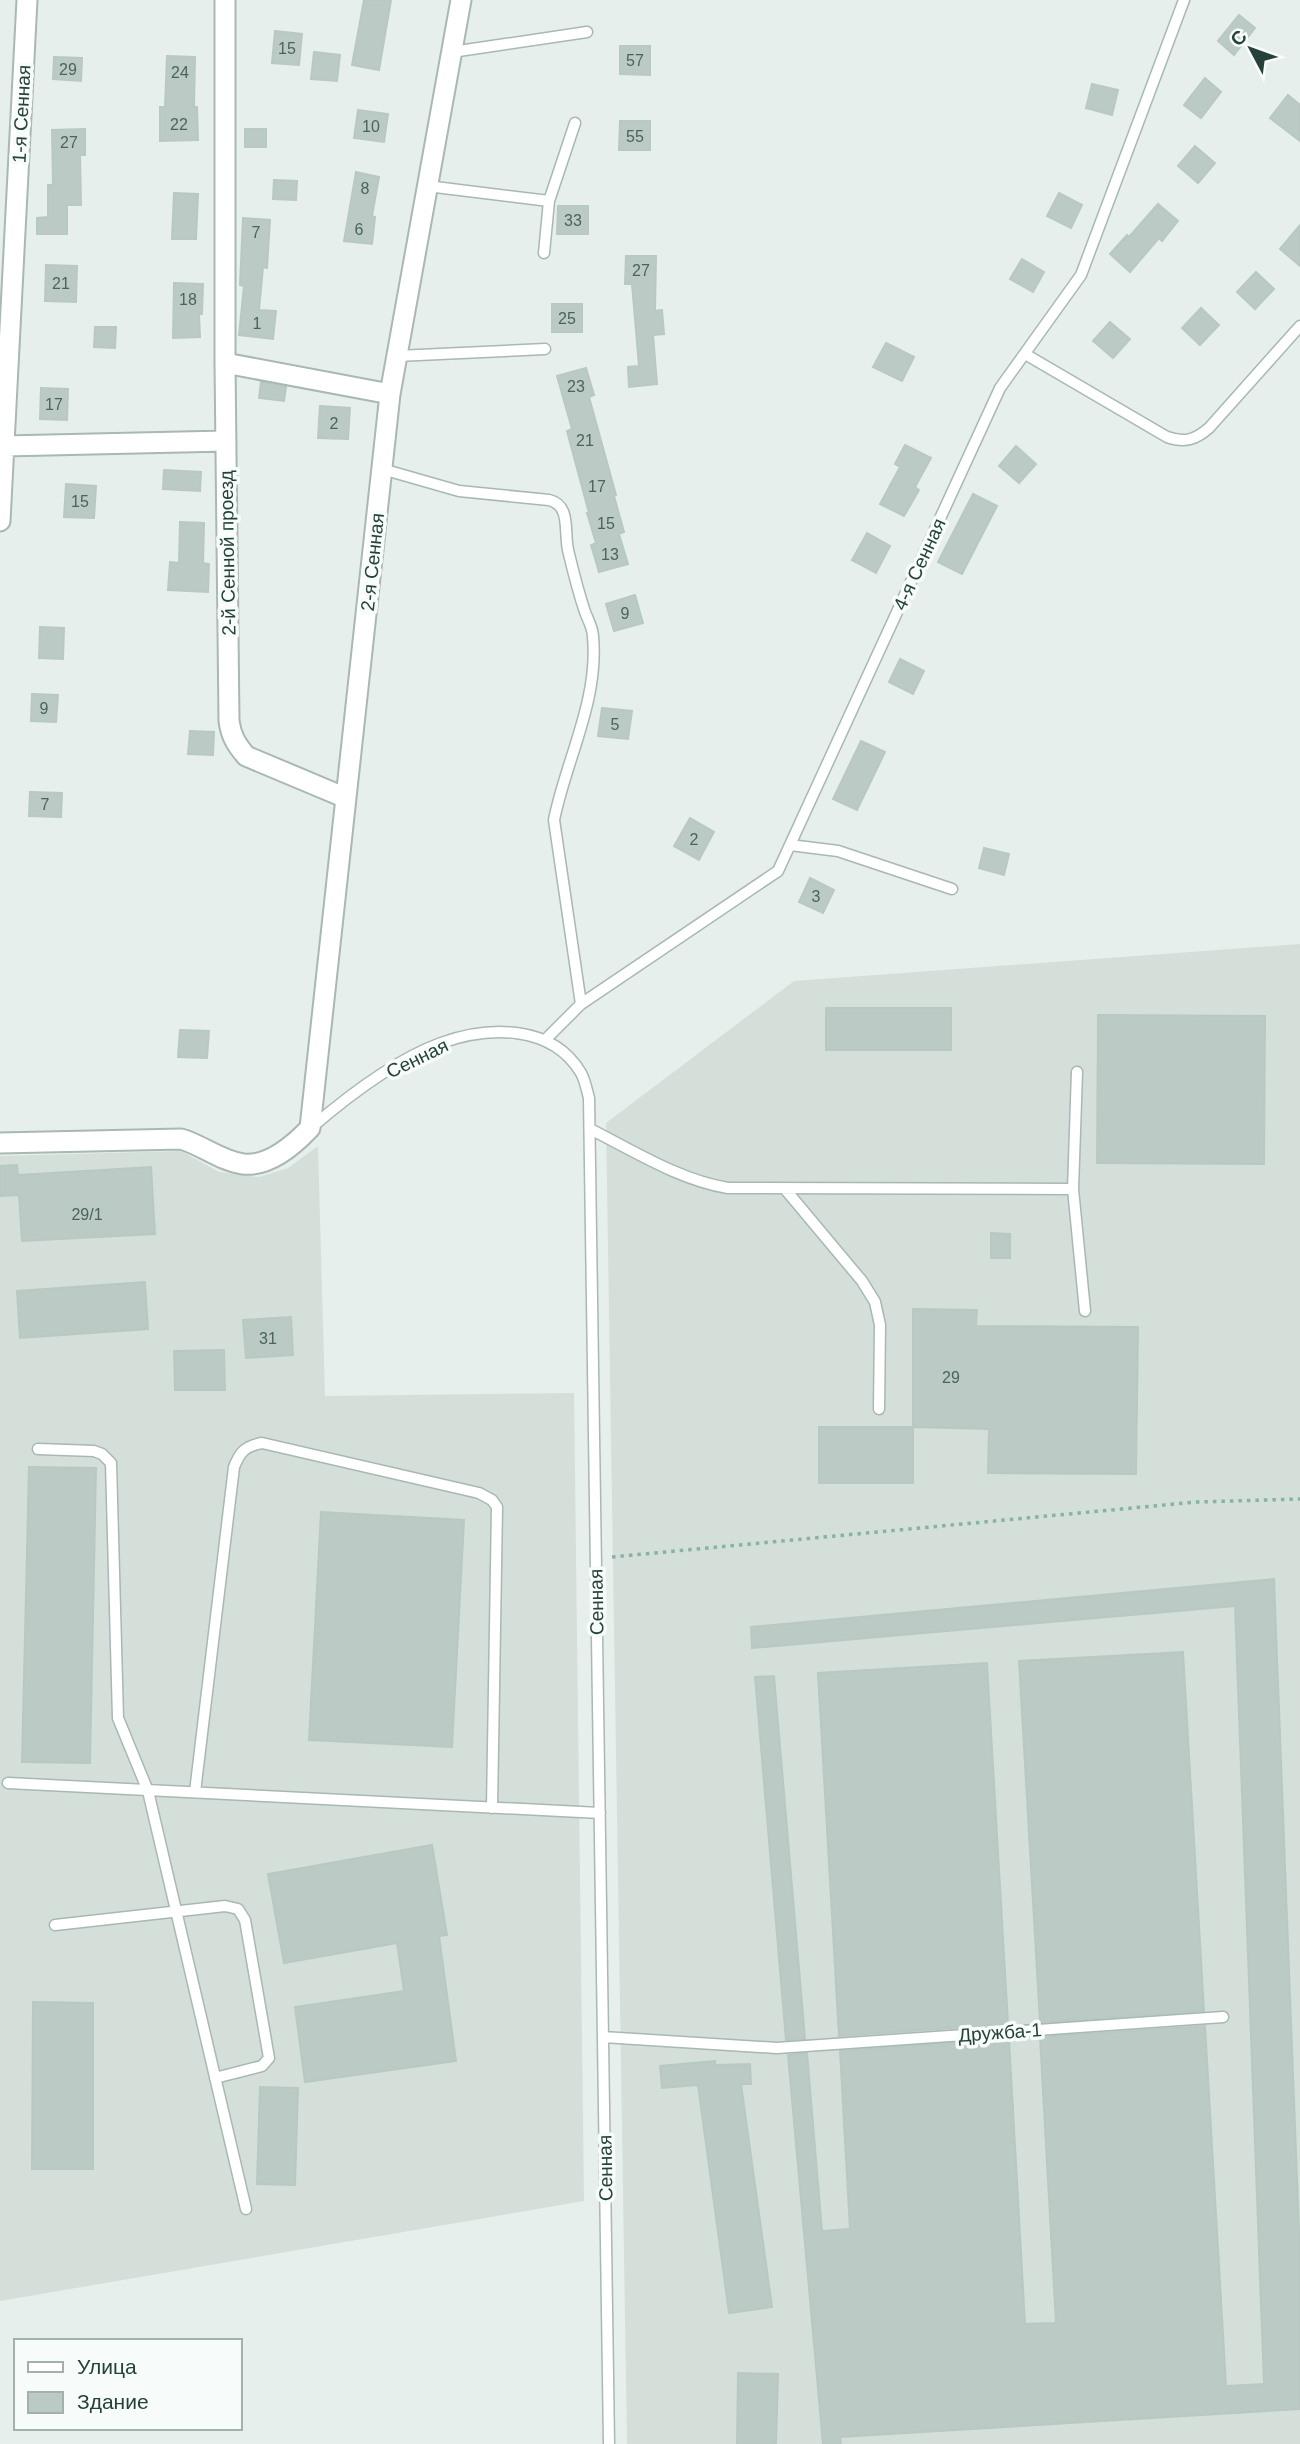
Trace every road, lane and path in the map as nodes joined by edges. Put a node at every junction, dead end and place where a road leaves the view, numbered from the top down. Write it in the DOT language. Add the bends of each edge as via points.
graph roads {
  1 [pos="27,0"];
  2 [pos="225,0"];
  3 [pos="461,0"];
  4 [pos="1184,0"];
  5 [pos="587,32"];
  6 [pos="451,52"];
  7 [pos="575,123"];
  8 [pos="427,186"];
  9 [pos="549,201"];
  10 [pos="544,253"];
  11 [pos="1300,326"];
  12 [pos="545,349"];
  13 [pos="1025,354"];
  14 [pos="397,356"];
  15 [pos="225,363"];
  16 [pos="390,394"];
  17 [pos="226,441"];
  18 [pos="4,446"];
  19 [pos="382,469"];
  20 [pos="0,521"];
  21 [pos="346,799"];
  22 [pos="790,845"];
  23 [pos="952,889"];
  24 [pos="581,1004"];
  25 [pos="545,1040"];
  26 [pos="1077,1072"];
  27 [pos="310,1128"];
  28 [pos="590,1129"];
  29 [pos="0,1143"];
  30 [pos="785,1189"];
  31 [pos="1073,1189"];
  32 [pos="1085,1311"];
  33 [pos="878,1409"];
  34 [pos="38,1449"];
  35 [pos="1300,1499"];
  36 [pos="596,1559"];
  37 [pos="8,1783"];
  38 [pos="148,1791"];
  39 [pos="195,1792"];
  40 [pos="492,1808"];
  41 [pos="600,1813"];
  42 [pos="177,1912"];
  43 [pos="55,1925"];
  44 [pos="1223,2017"];
  45 [pos="603,2037"];
  46 [pos="215,2078"];
  47 [pos="246,2209"];
  48 [pos="609,2444"];
  1 -- 18 [label="street, 1-я Сенная"];
  2 -- 15 [label="street, 2-й Сенной проезд"];
  3 -- 6 [label="street, 2-я Сенная"];
  4 -- 13 [label="lane, 4-я Сенная" via="1081,275"];
  5 -- 6 [label="lane"];
  6 -- 8 [label="street, 2-я Сенная"];
  7 -- 9 [label="lane"];
  8 -- 9 [label="lane"];
  8 -- 14 [label="street, 2-я Сенная"];
  9 -- 10 [label="lane"];
  11 -- 13 [label="lane" via="1209,428 1180,441"];
  12 -- 14 [label="lane"];
  13 -- 22 [label="lane, 4-я Сенная" via="1000,388"];
  14 -- 16 [label="street, 2-я Сенная"];
  15 -- 16 [label="street"];
  15 -- 17 [label="street, 2-й Сенной проезд"];
  16 -- 19 [label="street, 2-я Сенная"];
  17 -- 18 [label="street"];
  17 -- 21 [label="street, 2-й Сенной проезд" via="229,721 234,742 246,756"];
  18 -- 20 [label="street, 1-я Сенная"];
  19 -- 21 [label="street, 2-я Сенная"];
  19 -- 24 [label="lane" via="459,491 549,500 564,508 565,536 593,633 594,655 587,702 554,820"];
  21 -- 27 [label="street, 2-я Сенная"];
  22 -- 23 [label="lane" via="838,851"];
  22 -- 24 [label="lane, 4-я Сенная" via="778,871"];
  24 -- 25 [label="lane, 4-я Сенная"];
  25 -- 27 [label="lane, Сенная" via="516,1031 491,1031 441,1043 387,1070"];
  25 -- 28 [label="lane, Сенная" via="582,1073"];
  26 -- 31 [label="lane"];
  27 -- 29 [label="street" via="298,1141 259,1163 243,1164 181,1139"];
  28 -- 30 [label="lane" via="704,1184"];
  28 -- 36 [label="lane, Сенная"];
  30 -- 31 [label="lane"];
  30 -- 33 [label="lane" via="875,1302 880,1325"];
  31 -- 32 [label="lane"];
  34 -- 38 [label="lane" via="94,1451 111,1463 118,1718"];
  35 -- 36 [label="path" via="1196,1502"];
  36 -- 41 [label="lane, Сенная"];
  37 -- 38 [label="lane"];
  38 -- 39 [label="lane"];
  38 -- 42 [label="lane"];
  39 -- 40 [label="lane"];
  39 -- 40 [label="lane" via="234,1467 248,1445 262,1443 479,1493 492,1500 498,1514"];
  40 -- 41 [label="lane"];
  41 -- 45 [label="lane, Сенная"];
  42 -- 43 [label="lane"];
  42 -- 46 [label="lane"];
  42 -- 46 [label="lane" via="232,1907 245,1920 269,2058 262,2066"];
  44 -- 45 [label="lane, Дружба-1" via="777,2048"];
  45 -- 48 [label="lane, Сенная"];
  46 -- 47 [label="lane"];
}
